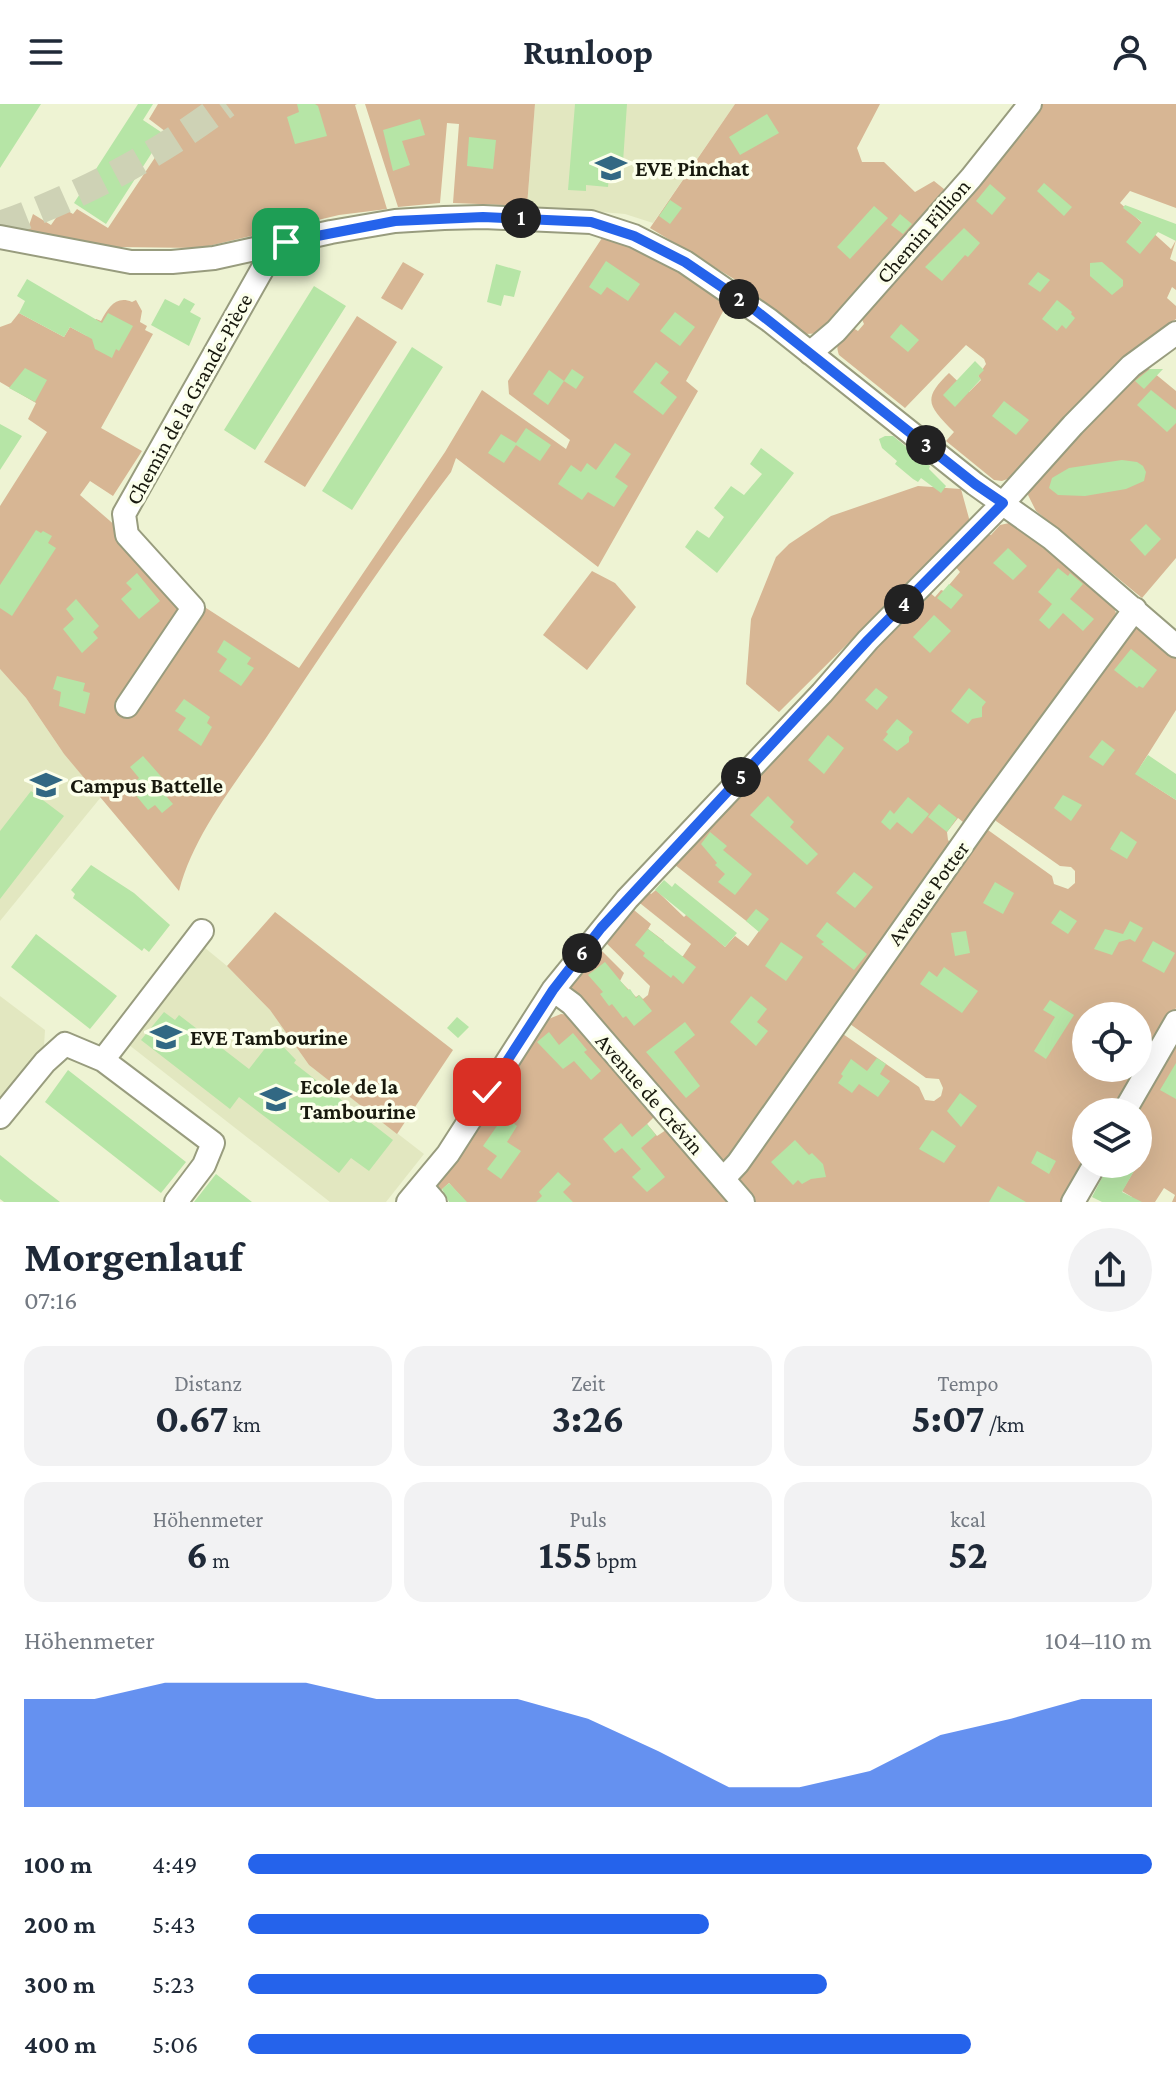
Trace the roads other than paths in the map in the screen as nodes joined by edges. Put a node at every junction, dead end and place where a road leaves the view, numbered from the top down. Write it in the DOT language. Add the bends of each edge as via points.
graph roads {
  1 [pos="1030,104"];
  2 [pos="0,237"];
  3 [pos="276,245"];
  4 [pos="1176,333"];
  5 [pos="810,353"];
  6 [pos="1003,503"];
  7 [pos="1135,609"];
  8 [pos="1176,646"];
  9 [pos="127,706"];
  10 [pos="202,931"];
  11 [pos="553,990"];
  12 [pos="1176,1022"];
  13 [pos="103,1060"];
  14 [pos="1132,1098"];
  15 [pos="0,1117"];
  16 [pos="1087,1178"];
  17 [pos="723,1179"];
  18 [pos="422,1197"];
  19 [pos="176,1202"];
  20 [pos="743,1202"];
  21 [pos="1073,1202"];
  1 -- 5 [label="street, Chemin Fillion" via="836,331"];
  2 -- 3 [label="street" via="131,262 214,258"];
  3 -- 5 [label="street" via="395,221 483,217 591,222 685,262"];
  3 -- 9 [label="street, Chemin de la Grande-Pièce" via="124,514 127,535 193,608"];
  4 -- 6 [label="street" via="1131,366"];
  5 -- 6 [label="street"];
  6 -- 7 [label="street"];
  6 -- 11 [label="street" via="661,861"];
  7 -- 8 [label="street"];
  7 -- 17 [label="street, Avenue Potter"];
  10 -- 13 [label="street"];
  11 -- 17 [label="street, Avenue de Crévin" via="572,1004"];
  11 -- 18 [label="street"];
  12 -- 14 [label="street"];
  13 -- 15 [label="street" via="65,1044"];
  13 -- 19 [label="street" via="213,1143 204,1165"];
  16 -- 21 [label="street"];
  17 -- 20 [label="street, Avenue de Crévin"];
}
